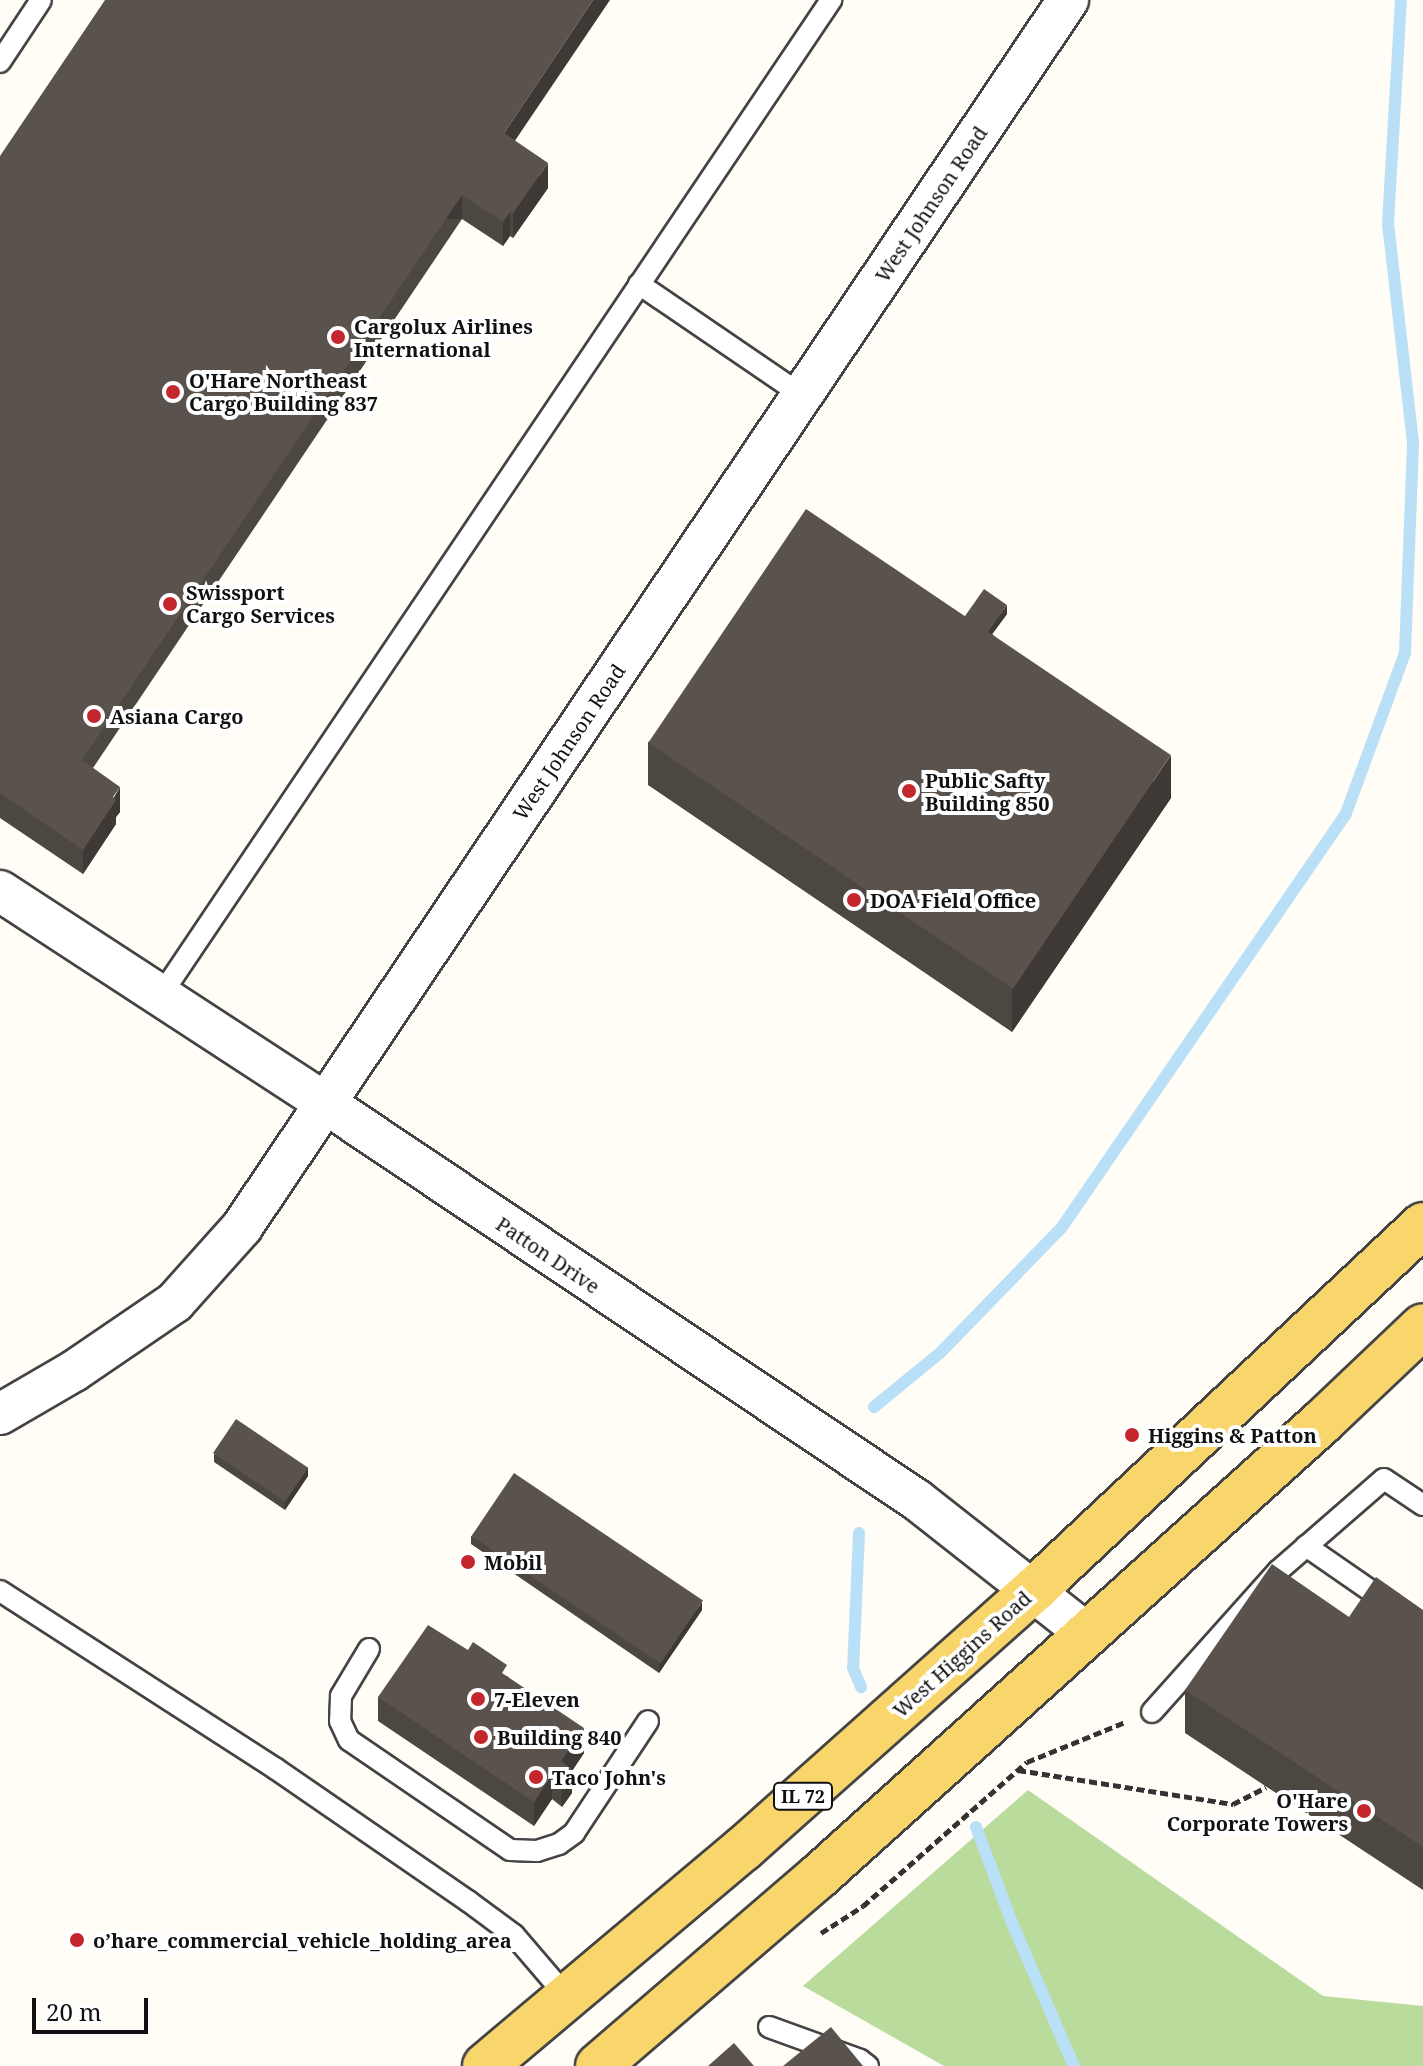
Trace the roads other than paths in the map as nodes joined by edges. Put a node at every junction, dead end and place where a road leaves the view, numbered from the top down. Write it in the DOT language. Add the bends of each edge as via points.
graph roads {
  1 [pos="41,0"];
  2 [pos="831,0"];
  3 [pos="1068,0"];
  4 [pos="0,62"];
  5 [pos="639,284"];
  6 [pos="802,395"];
  7 [pos="0,891"];
  8 [pos="161,995"];
  9 [pos="325,1103"];
  10 [pos="1423,1225"];
  11 [pos="1423,1326"];
  12 [pos="0,1414"];
  13 [pos="1423,1505"];
  14 [pos="1306,1546"];
  15 [pos="1035,1589"];
  16 [pos="8,1596"];
  17 [pos="1423,1627"];
  18 [pos="1086,1633"];
  19 [pos="369,1649"];
  20 [pos="1152,1712"];
  21 [pos="648,1721"];
  22 [pos="567,1997"];
  23 [pos="769,2027"];
  24 [pos="485,2066"];
  25 [pos="598,2066"];
  26 [pos="868,2066"];
  1 -- 4 [label="lane"];
  2 -- 5 [label="lane"];
  3 -- 6 [label="street, West Johnson Road"];
  5 -- 6 [label="lane"];
  5 -- 8 [label="lane"];
  6 -- 9 [label="street, West Johnson Road"];
  7 -- 8 [label="street, Patton Drive"];
  8 -- 9 [label="street, Patton Drive"];
  9 -- 12 [label="street, West Johnson Road" via="242,1227 175,1302"];
  9 -- 15 [label="street, Patton Drive" via="917,1500"];
  10 -- 15 [label="main road, West Higgins Road / IL 72"];
  11 -- 18 [label="main road"];
  13 -- 14 [label="lane" via="1384,1479"];
  14 -- 17 [label="lane"];
  14 -- 20 [label="lane"];
  15 -- 18 [label="street, Patton Drive"];
  15 -- 22 [label="main road, West Higgins Road / IL 72" via="743,1849"];
  16 -- 22 [label="lane" via="219,1732 514,1935"];
  18 -- 25 [label="main road" via="819,1876"];
  19 -- 21 [label="lane" via="341,1696 340,1721 349,1740 510,1850 537,1851 574,1833"];
  22 -- 24 [label="main road, West Higgins Road / IL 72"];
  23 -- 26 [label="lane"];
}
